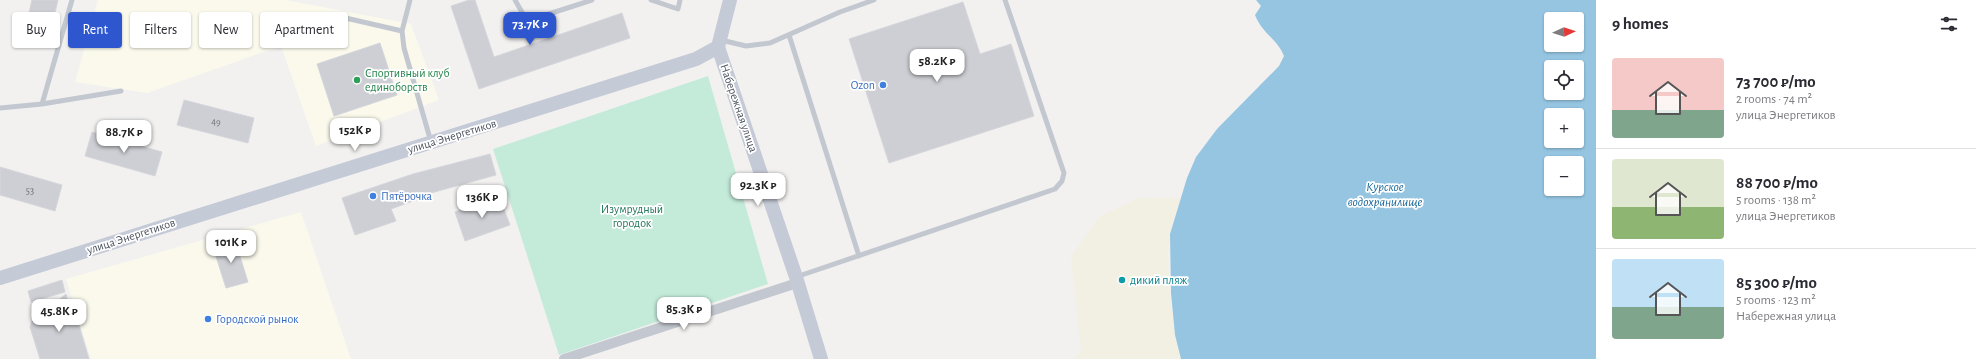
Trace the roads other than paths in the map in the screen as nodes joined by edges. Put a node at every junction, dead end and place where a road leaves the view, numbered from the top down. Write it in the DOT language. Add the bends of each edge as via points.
graph roads {
  1 [pos="72,0"];
  2 [pos="410,0"];
  3 [pos="515,0"];
  4 [pos="592,0"];
  5 [pos="651,0"];
  6 [pos="680,0"];
  7 [pos="730,0"];
  8 [pos="874,0"];
  9 [pos="1005,0"];
  10 [pos="348,19"];
  11 [pos="402,31"];
  12 [pos="789,34"];
  13 [pos="719,44"];
  14 [pos="121,91"];
  15 [pos="42,104"];
  16 [pos="0,108"];
  17 [pos="431,142"];
  18 [pos="859,256"];
  19 [pos="0,278"];
  20 [pos="796,280"];
  21 [pos="564,359"];
  22 [pos="821,359"];
  1 -- 15 [label="lane"];
  2 -- 11 [label="lane"];
  3 -- 4 [label="lane" via="527,21"];
  5 -- 6 [label="lane" via="678,10"];
  7 -- 13 [label="street"];
  8 -- 12 [label="lane"];
  9 -- 18 [label="lane" via="1064,173 1062,181 1055,189"];
  10 -- 11 [label="lane"];
  11 -- 17 [label="lane" via="404,48"];
  12 -- 13 [label="lane" via="770,43 746,46"];
  12 -- 18 [label="lane"];
  13 -- 17 [label="street, улица Энергетиков" via="696,59"];
  13 -- 20 [label="street, Набережная улица"];
  14 -- 15 [label="lane"];
  15 -- 16 [label="lane"];
  17 -- 19 [label="street, улица Энергетиков"];
  18 -- 20 [label="lane"];
  20 -- 21 [label="street"];
  20 -- 22 [label="street, Набережная улица"];
}
